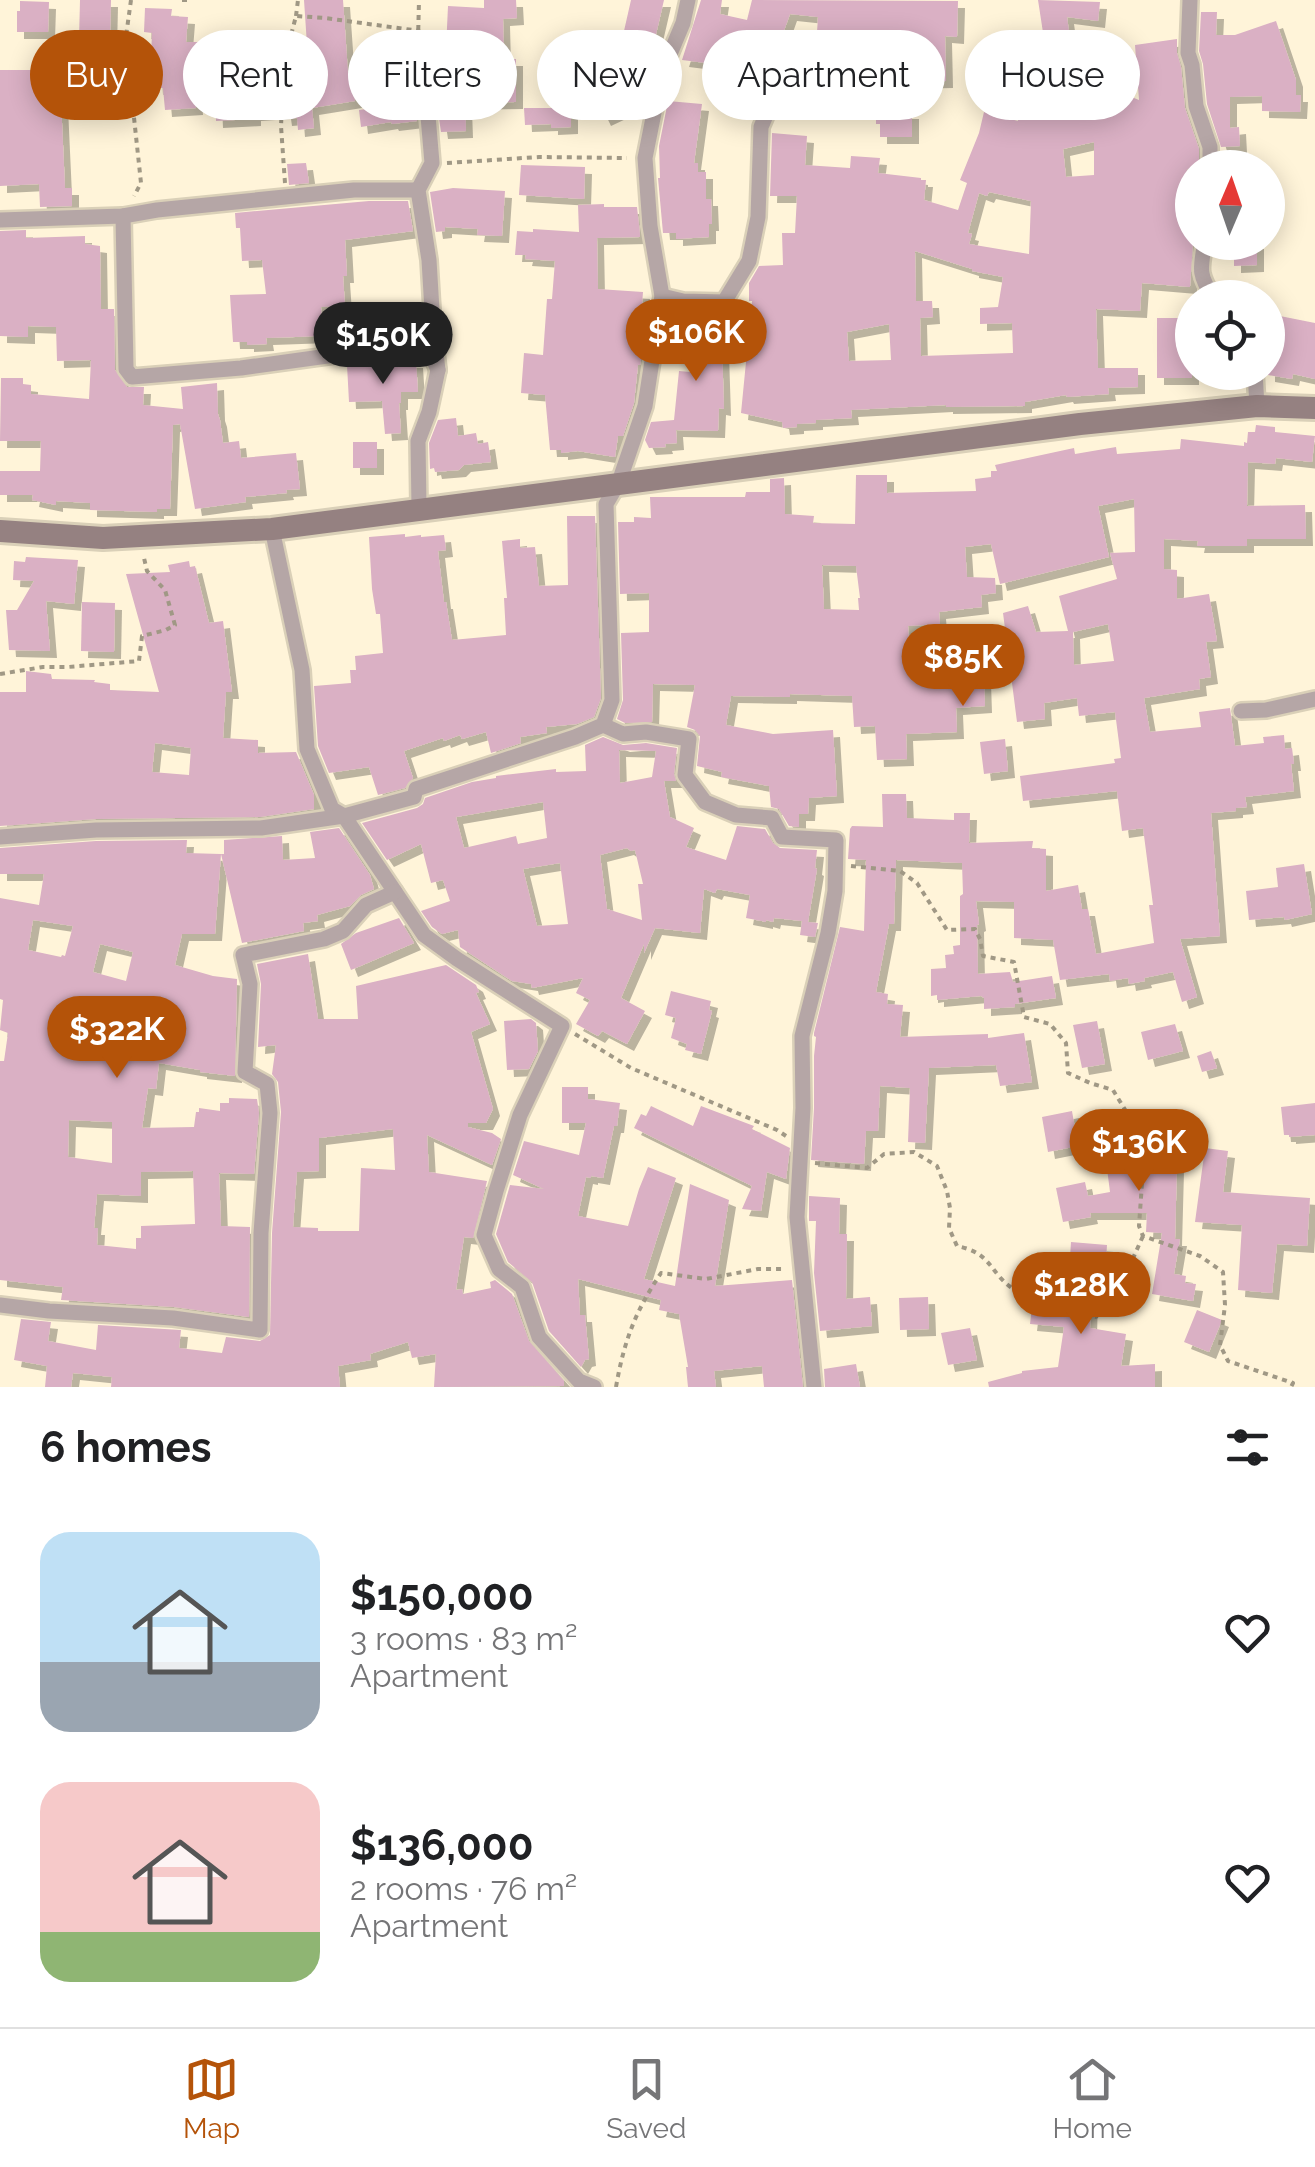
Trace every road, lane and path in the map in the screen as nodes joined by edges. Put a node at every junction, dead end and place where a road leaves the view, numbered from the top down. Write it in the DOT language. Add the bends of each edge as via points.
graph roads {
  1 [pos="131,0"];
  2 [pos="182,0"];
  3 [pos="189,0"];
  4 [pos="298,0"];
  5 [pos="419,0"];
  6 [pos="688,0"];
  7 [pos="1190,0"];
  8 [pos="296,16"];
  9 [pos="407,30"];
  10 [pos="420,30"];
  11 [pos="428,120"];
  12 [pos="764,120"];
  13 [pos="1210,150"];
  14 [pos="645,158"];
  15 [pos="432,163"];
  16 [pos="418,190"];
  17 [pos="286,197"];
  18 [pos="123,216"];
  19 [pos="0,220"];
  20 [pos="662,296"];
  21 [pos="438,370"];
  22 [pos="1257,390"];
  23 [pos="1258,406"];
  24 [pos="1315,408"];
  25 [pos="619,482"];
  26 [pos="419,508"];
  27 [pos="272,528"];
  28 [pos="0,532"];
  29 [pos="142,536"];
  30 [pos="0,674"];
  31 [pos="1315,699"];
  32 [pos="1241,711"];
  33 [pos="603,725"];
  34 [pos="344,816"];
  35 [pos="0,837"];
  36 [pos="836,864"];
  37 [pos="394,892"];
  38 [pos="562,1026"];
  39 [pos="799,1160"];
  40 [pos="1144,1236"];
  41 [pos="804,1269"];
  42 [pos="0,1304"];
  43 [pos="594,1387"];
  44 [pos="616,1387"];
  45 [pos="814,1387"];
  46 [pos="1291,1387"];
  1 -- 18 [label="path" via="122,65 141,183"];
  2 -- 3 [label="path"];
  4 -- 8 [label="path"];
  5 -- 10 [label="path"];
  6 -- 14 [label="street" via="662,73"];
  7 -- 13 [label="street" via="1188,53"];
  8 -- 9 [label="path"];
  8 -- 17 [label="path" via="284,62"];
  11 -- 15 [label="street"];
  12 -- 20 [label="street" via="749,262 724,302"];
  14 -- 15 [label="path"];
  14 -- 20 [label="street"];
  15 -- 16 [label="street"];
  16 -- 17 [label="street"];
  16 -- 21 [label="street"];
  17 -- 18 [label="street"];
  18 -- 19 [label="street"];
  18 -- 21 [label="street" via="126,369 132,377 393,347 430,352"];
  20 -- 25 [label="street" via="645,406"];
  21 -- 26 [label="street" via="418,441"];
  22 -- 23 [label="street"];
  23 -- 24 [label="main road"];
  23 -- 25 [label="main road"];
  25 -- 26 [label="main road"];
  25 -- 33 [label="street" via="606,504 612,700"];
  26 -- 27 [label="main road"];
  27 -- 29 [label="main road"];
  27 -- 34 [label="street" via="302,670 307,749 332,809"];
  28 -- 29 [label="main road"];
  29 -- 30 [label="path" via="147,571 164,590 175,625 142,636 138,661"];
  31 -- 32 [label="street"];
  33 -- 34 [label="street" via="416,789 414,798"];
  33 -- 36 [label="street" via="623,734 688,739 686,775 705,802 772,818 782,836 836,840"];
  34 -- 35 [label="street" via="261,828"];
  34 -- 37 [label="street"];
  36 -- 39 [label="street" via="828,933 802,1036"];
  36 -- 40 [label="path" via="900,872 917,882 946,930 976,929 983,956 1014,962 1024,1017 1050,1024 1066,1044 1068,1072 1113,1090 1134,1126 1142,1183 1138,1226"];
  37 -- 38 [label="street" via="424,936"];
  37 -- 42 [label="street" via="366,906 343,931 243,956 250,984 245,1072 267,1084 270,1113 260,1330"];
  38 -- 39 [label="path" via="631,1068 777,1130 793,1142"];
  38 -- 43 [label="street" via="520,1116 484,1235 499,1268 522,1287 538,1337 579,1381"];
  39 -- 40 [label="path" via="866,1168 884,1154 914,1152 937,1166 957,1246 990,1262 1009,1287 1065,1300 1066,1308 1096,1317 1121,1285"];
  39 -- 41 [label="street"];
  40 -- 46 [label="path" via="1200,1256 1222,1272 1220,1346 1228,1361"];
  41 -- 44 [label="path" via="758,1268 706,1278 660,1273 626,1339"];
  41 -- 45 [label="street"];
}
